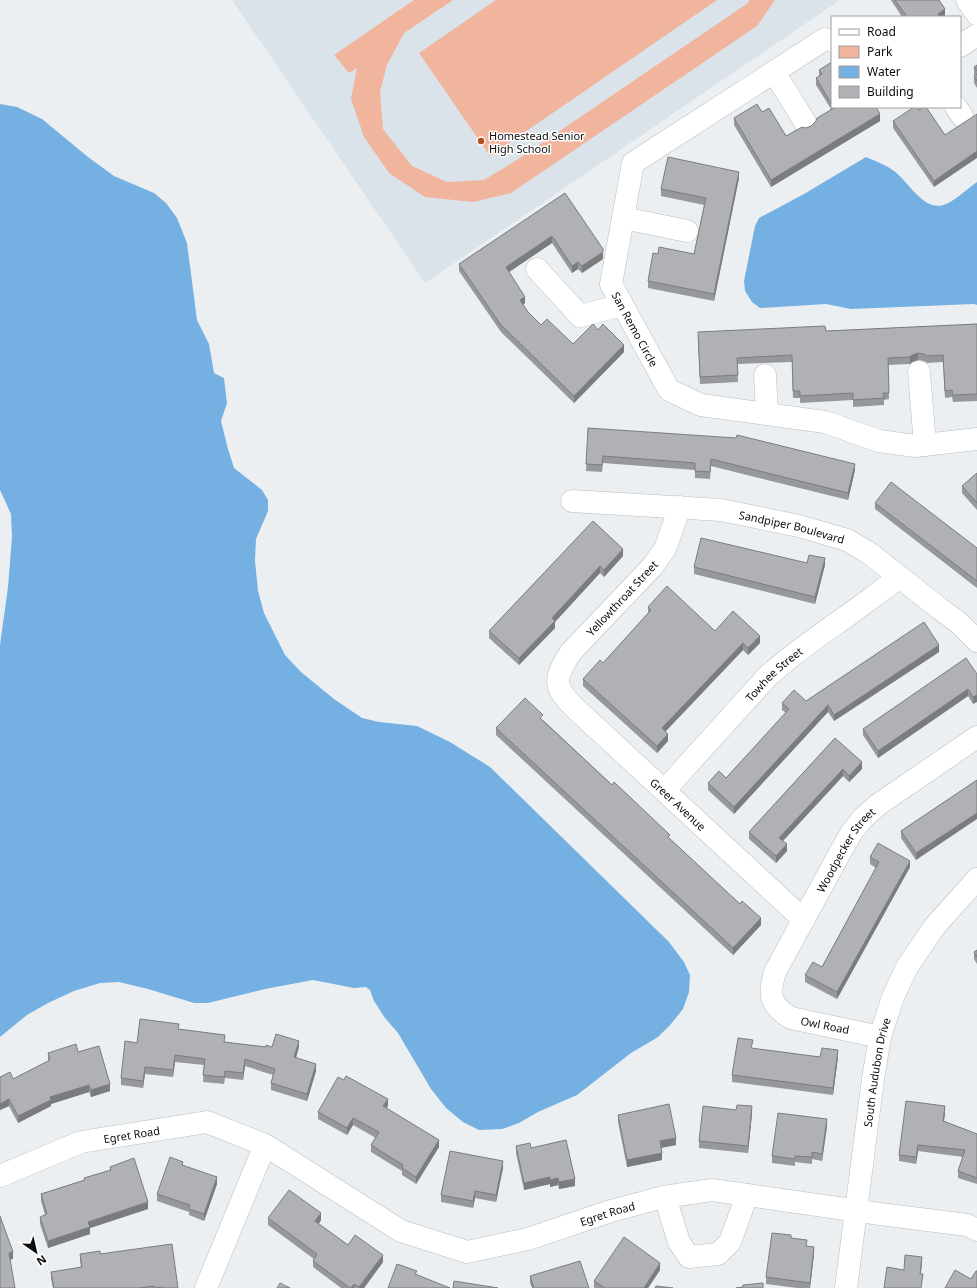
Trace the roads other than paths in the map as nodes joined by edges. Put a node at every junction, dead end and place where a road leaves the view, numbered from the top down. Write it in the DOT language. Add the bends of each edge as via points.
graph roads {
  1 [pos="967,0"];
  2 [pos="977,14"];
  3 [pos="977,35"];
  4 [pos="831,41"];
  5 [pos="961,45"];
  6 [pos="774,72"];
  7 [pos="806,122"];
  8 [pos="623,218"];
  9 [pos="687,231"];
  10 [pos="537,269"];
  11 [pos="622,305"];
  12 [pos="919,372"];
  13 [pos="765,375"];
  14 [pos="767,414"];
  15 [pos="977,440"];
  16 [pos="924,445"];
  17 [pos="572,501"];
  18 [pos="680,507"];
  19 [pos="900,577"];
  20 [pos="977,641"];
  21 [pos="558,685"];
  22 [pos="977,737"];
  23 [pos="665,791"];
  24 [pos="976,881"];
  25 [pos="804,920"];
  26 [pos="774,1005"];
  27 [pos="880,1037"];
  28 [pos="265,1145"];
  29 [pos="0,1176"];
  30 [pos="747,1195"];
  31 [pos="665,1197"];
  32 [pos="857,1210"];
  33 [pos="977,1230"];
  34 [pos="206,1288"];
  35 [pos="846,1288"];
  1 -- 2 [label="street"];
  3 -- 5 [label="street"];
  4 -- 6 [label="street, San Remo Circle" via="825,39"];
  6 -- 7 [label="street"];
  6 -- 8 [label="street, San Remo Circle" via="633,163"];
  8 -- 9 [label="street"];
  8 -- 11 [label="street, San Remo Circle" via="611,284"];
  10 -- 11 [label="street" via="580,316"];
  11 -- 14 [label="street, San Remo Circle" via="669,390 701,405"];
  12 -- 16 [label="street"];
  13 -- 14 [label="street"];
  14 -- 16 [label="street, San Remo Circle" via="825,422 879,441"];
  15 -- 16 [label="street, San Remo Circle"];
  17 -- 18 [label="street, Sandpiper Boulevard"];
  18 -- 19 [label="street, Sandpiper Boulevard" via="721,510 837,536 857,545"];
  18 -- 21 [label="street, Yellowthroat Street" via="665,549 651,568 571,652 559,676"];
  19 -- 20 [label="street, Sandpiper Boulevard" via="959,623"];
  19 -- 23 [label="street, Towhee Street" via="783,662"];
  21 -- 23 [label="street, Greer Avenue" via="563,697"];
  22 -- 25 [label="street, Woodpecker Street" via="879,804 863,818 842,849"];
  23 -- 25 [label="street, Greer Avenue"];
  24 -- 27 [label="street, South Audubon Drive" via="935,926 907,967 893,997"];
  25 -- 26 [label="street, Woodpecker Street" via="775,972 771,984"];
  26 -- 27 [label="street, Owl Road" via="791,1018"];
  27 -- 32 [label="street, South Audubon Drive"];
  28 -- 29 [label="street, Egret Road" via="207,1122 81,1142"];
  28 -- 31 [label="street, Egret Road" via="401,1230 466,1252 528,1239 611,1211"];
  28 -- 34 [label="street"];
  30 -- 31 [label="street, Egret Road" via="712,1190"];
  30 -- 31 [label="street" via="730,1242 718,1254 689,1257 679,1242"];
  30 -- 32 [label="street, Egret Road"];
  32 -- 33 [label="street, Egret Road" via="968,1225"];
  32 -- 35 [label="street, South Audubon Drive"];
}
